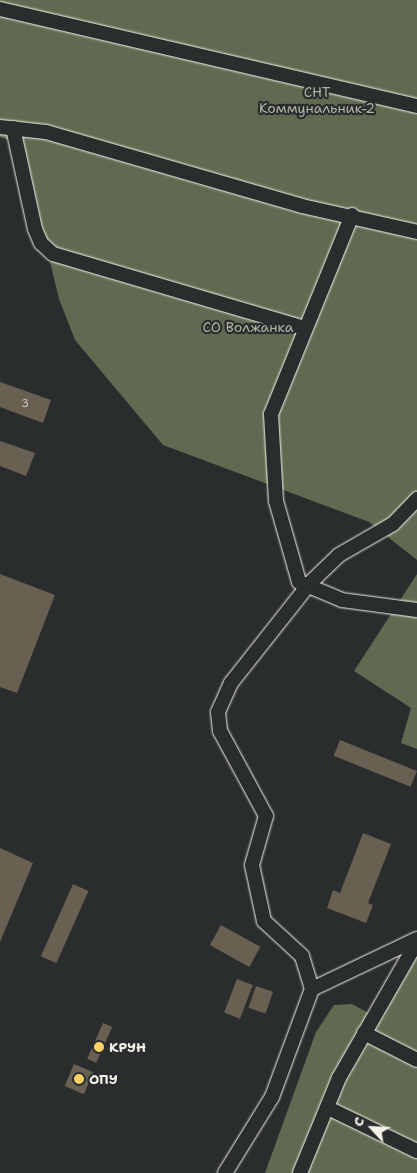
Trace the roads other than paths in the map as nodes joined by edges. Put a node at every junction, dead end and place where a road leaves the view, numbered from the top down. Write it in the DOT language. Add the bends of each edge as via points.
graph roads {
  1 [pos="0,9"];
  2 [pos="417,106"];
  3 [pos="7,127"];
  4 [pos="352,215"];
  5 [pos="417,232"];
  6 [pos="305,328"];
  7 [pos="417,499"];
  8 [pos="307,587"];
  9 [pos="417,610"];
  10 [pos="417,940"];
  11 [pos="412,961"];
  12 [pos="312,989"];
  13 [pos="364,1033"];
  14 [pos="417,1060"];
  15 [pos="328,1108"];
  16 [pos="417,1151"];
  17 [pos="225,1173"];
  18 [pos="300,1173"];
  1 -- 2 [label="street"];
  3 -- 4 [label="street" via="46,132 302,206"];
  3 -- 6 [label="street" via="35,228 41,242 53,254"];
  4 -- 5 [label="street"];
  4 -- 6 [label="street"];
  6 -- 8 [label="street" via="271,414 276,500 299,582"];
  7 -- 8 [label="street" via="393,524 339,556"];
  8 -- 9 [label="street" via="342,600"];
  8 -- 12 [label="street" via="232,683 218,712 220,731 266,816 252,865 264,921 302,956"];
  10 -- 11 [label="street"];
  10 -- 12 [label="street"];
  11 -- 13 [label="street"];
  12 -- 17 [label="street" via="272,1097"];
  13 -- 14 [label="street"];
  13 -- 15 [label="street"];
  15 -- 16 [label="street"];
  15 -- 18 [label="street"];
}
